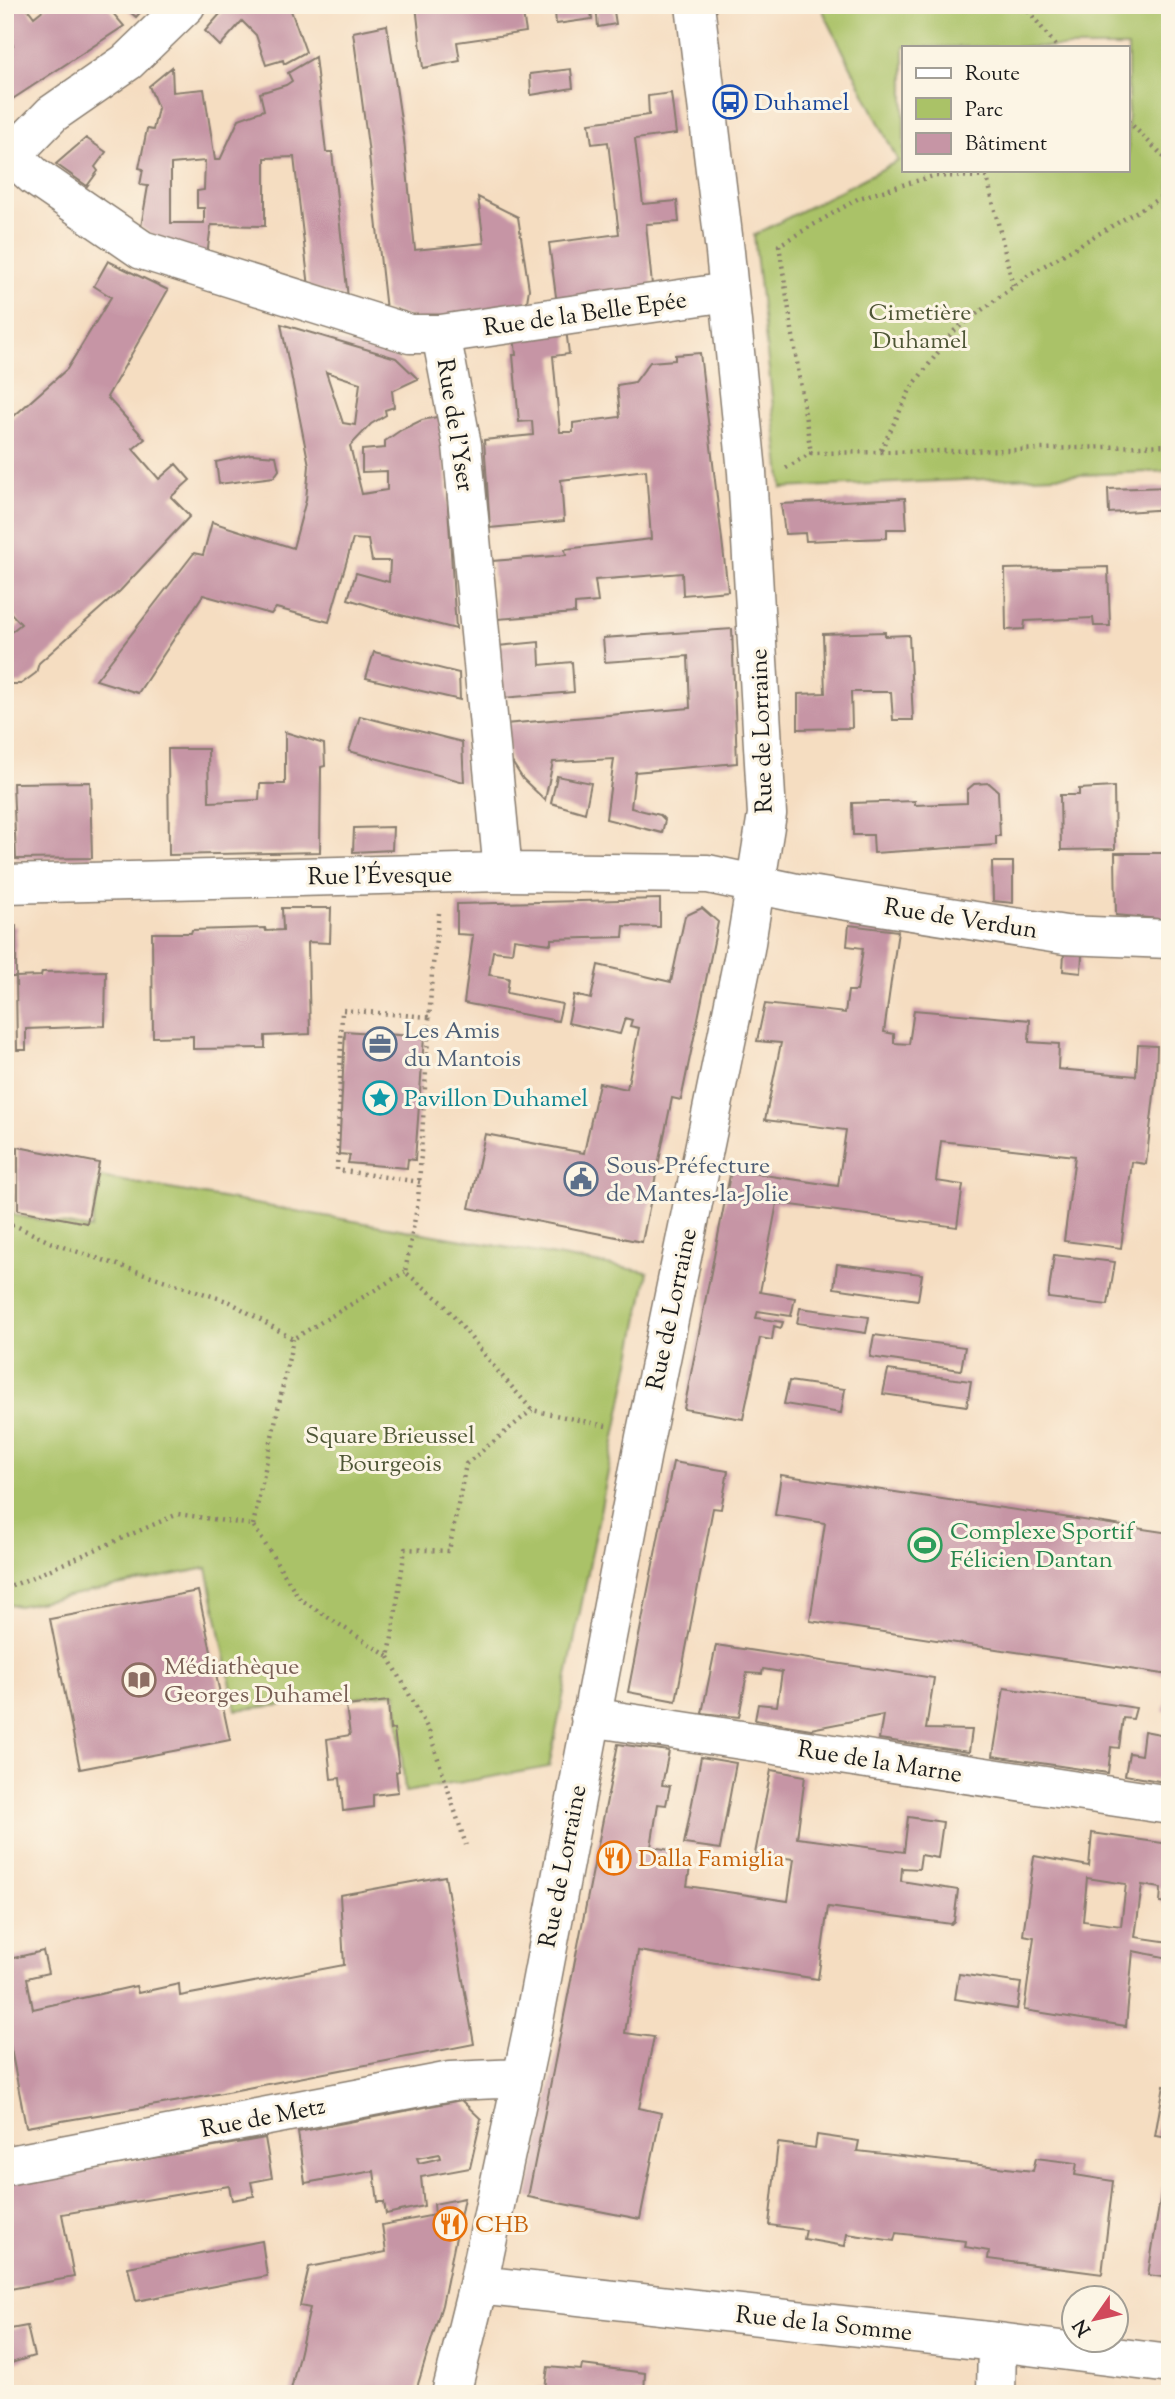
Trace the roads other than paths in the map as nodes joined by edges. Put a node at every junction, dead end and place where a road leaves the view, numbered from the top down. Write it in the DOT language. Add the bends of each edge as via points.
graph roads {
  1 [pos="186,5"];
  2 [pos="695,5"];
  3 [pos="8,152"];
  4 [pos="729,292"];
  5 [pos="442,334"];
  6 [pos="503,872"];
  7 [pos="755,883"];
  8 [pos="5,884"];
  9 [pos="1170,939"];
  10 [pos="590,1717"];
  11 [pos="1170,1805"];
  12 [pos="521,2078"];
  13 [pos="5,2166"];
  14 [pos="478,2285"];
  15 [pos="997,2342"];
  16 [pos="1170,2364"];
  17 [pos="452,2394"];
  18 [pos="996,2394"];
  1 -- 3 [label="street" via="127,62 52,114"];
  2 -- 4 [label="street, Rue de Lorraine"];
  3 -- 5 [label="street, Rue de l'Yser" via="34,176 142,250 410,334"];
  4 -- 5 [label="street, Rue de la Belle Epée"];
  4 -- 7 [label="street, Rue de Lorraine" via="750,500 767,814"];
  5 -- 6 [label="street, Rue de l'Yser" via="462,445"];
  6 -- 7 [label="street, Rue l'Évesque" via="708,874"];
  6 -- 8 [label="street, Rue l'Évesque"];
  7 -- 9 [label="street, Rue de Verdun" via="1065,935"];
  7 -- 10 [label="street, Rue de Lorraine"];
  10 -- 11 [label="street, Rue de la Marne"];
  10 -- 12 [label="street, Rue de Lorraine"];
  12 -- 13 [label="street, Rue de Metz" via="451,2081"];
  12 -- 14 [label="street, Rue de Lorraine"];
  14 -- 15 [label="street, Rue de la Somme"];
  14 -- 17 [label="street, Rue de Lorraine"];
  15 -- 16 [label="street, Rue de la Somme"];
  15 -- 18 [label="street"];
}
